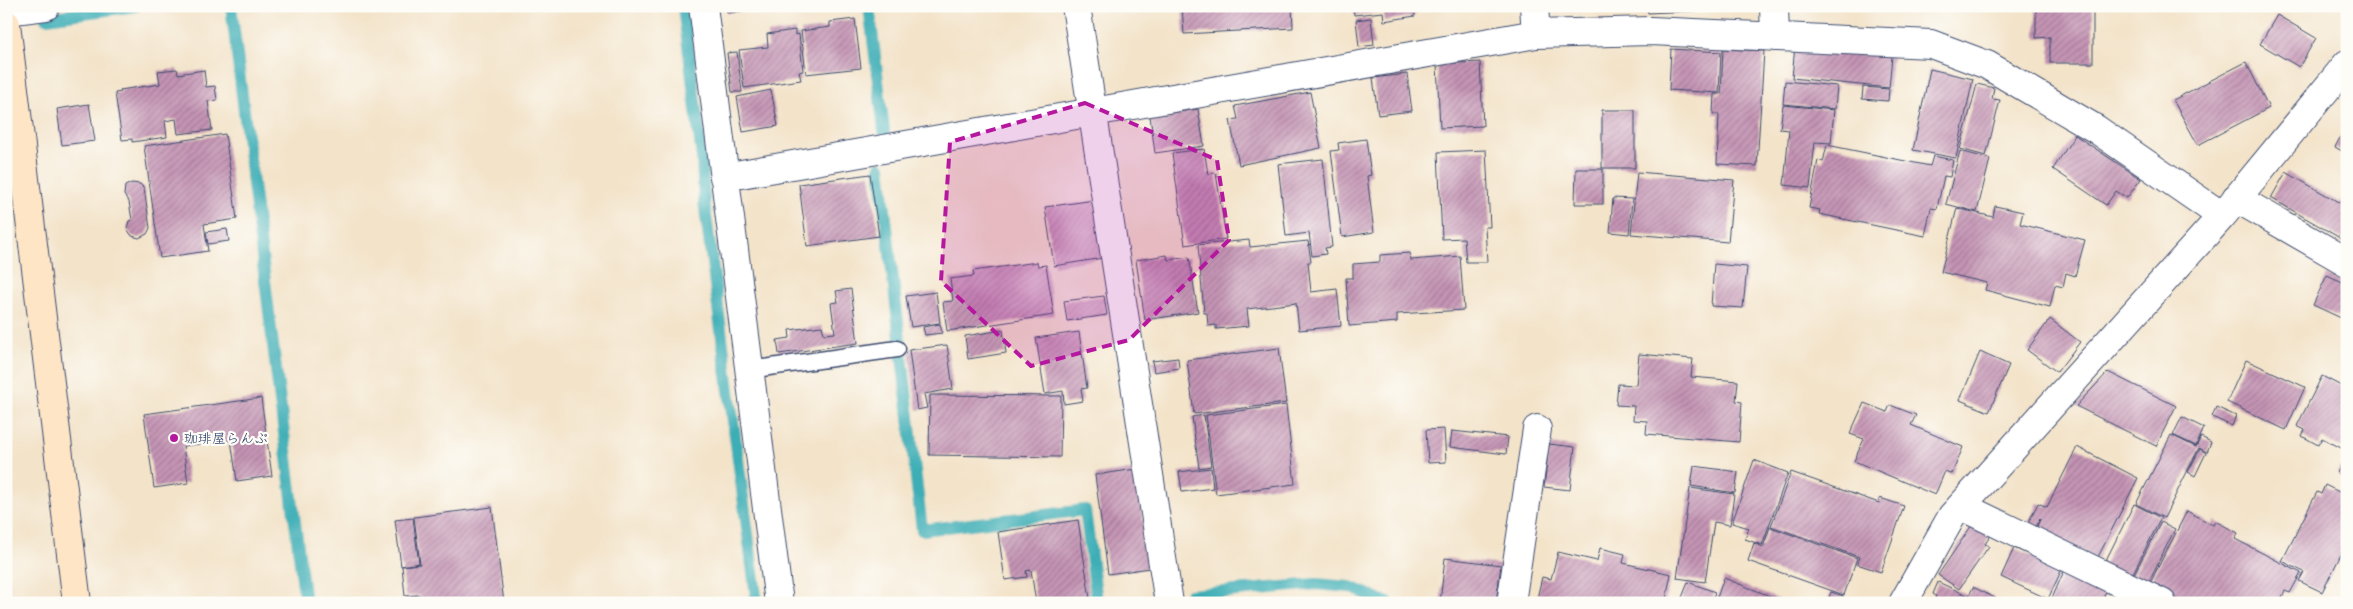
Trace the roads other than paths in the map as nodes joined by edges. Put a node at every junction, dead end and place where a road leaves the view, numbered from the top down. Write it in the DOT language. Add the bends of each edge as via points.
graph roads {
  1 [pos="46,6"];
  2 [pos="703,6"];
  3 [pos="1076,6"];
  4 [pos="1534,6"];
  5 [pos="1774,6"];
  6 [pos="6,11"];
  7 [pos="6,24"];
  8 [pos="1536,34"];
  9 [pos="1775,37"];
  10 [pos="2347,64"];
  11 [pos="1093,112"];
  12 [pos="724,177"];
  13 [pos="2229,207"];
  14 [pos="2347,262"];
  15 [pos="897,349"];
  16 [pos="749,370"];
  17 [pos="1537,429"];
  18 [pos="1961,506"];
  19 [pos="77,603"];
  20 [pos="779,603"];
  21 [pos="1169,603"];
  22 [pos="1511,603"];
  23 [pos="1903,603"];
  24 [pos="2162,603"];
  1 -- 6 [label="street"];
  2 -- 12 [label="street"];
  3 -- 11 [label="street"];
  4 -- 8 [label="street"];
  5 -- 9 [label="street"];
  7 -- 19 [label="street"];
  8 -- 9 [label="street" via="1652,31"];
  8 -- 11 [label="street"];
  9 -- 13 [label="street" via="1931,44 1987,65"];
  10 -- 13 [label="street"];
  11 -- 12 [label="street"];
  11 -- 21 [label="street"];
  12 -- 16 [label="street"];
  13 -- 14 [label="street"];
  13 -- 18 [label="street"];
  15 -- 16 [label="lane"];
  16 -- 20 [label="street"];
  17 -- 22 [label="street"];
  18 -- 23 [label="street" via="1952,516"];
  18 -- 24 [label="street"];
}
